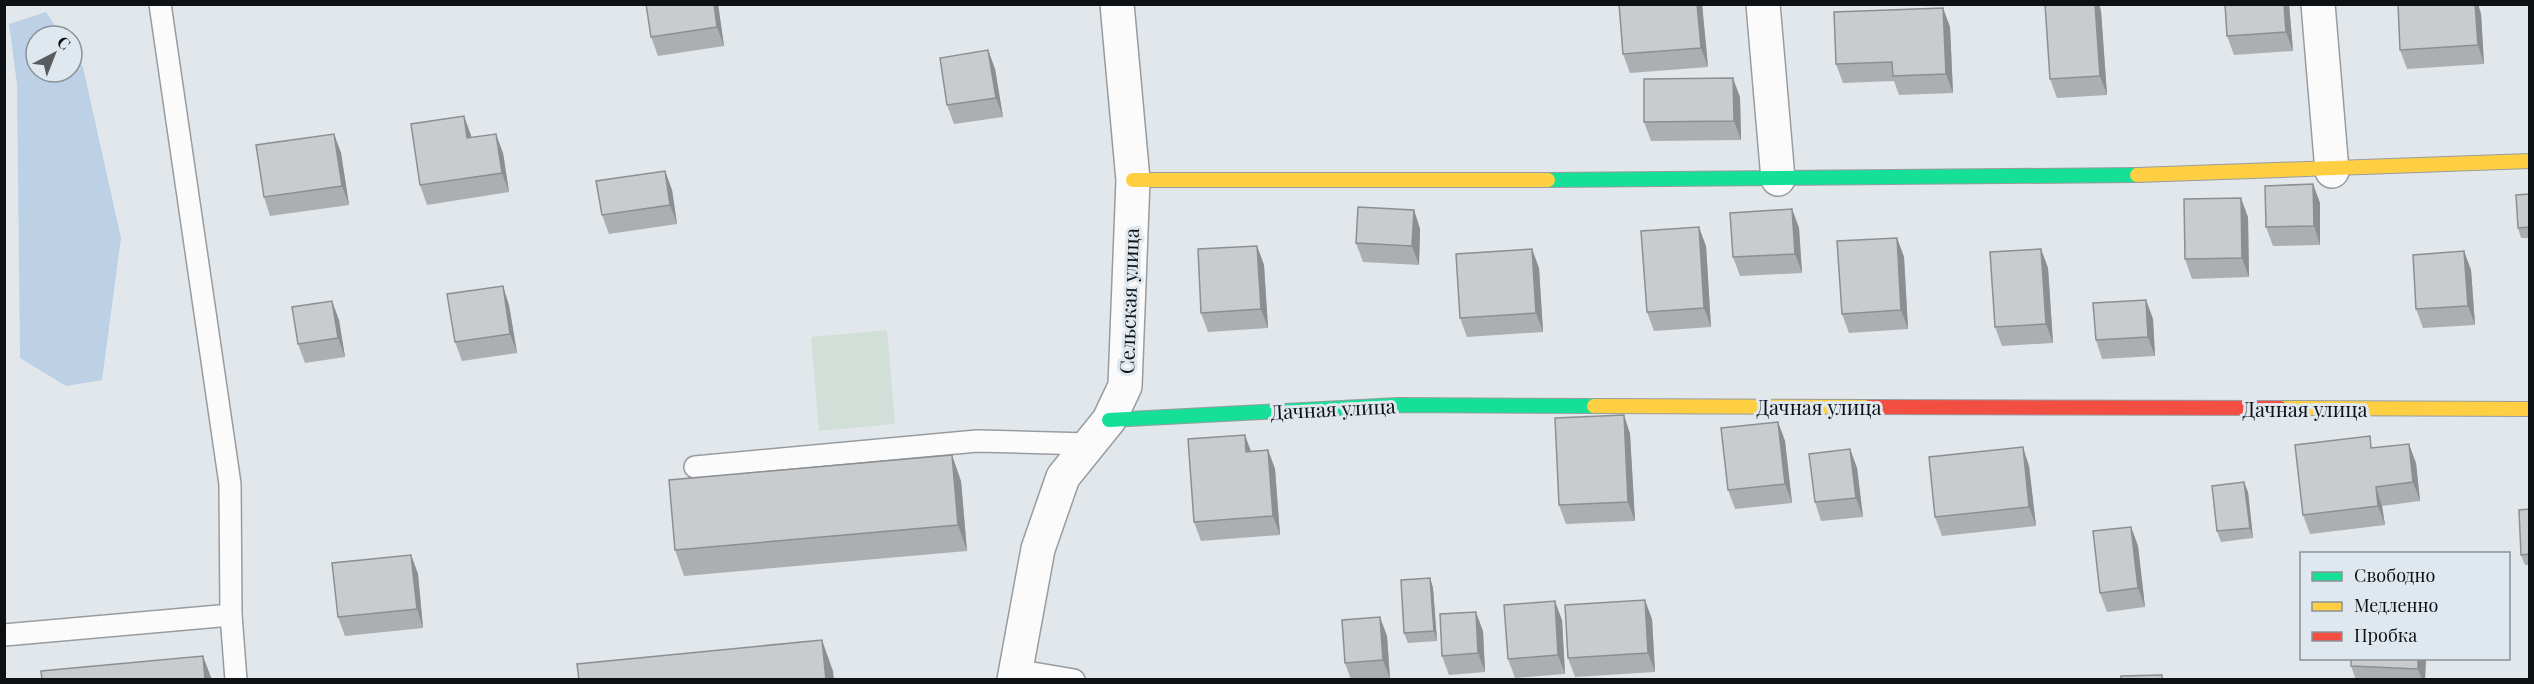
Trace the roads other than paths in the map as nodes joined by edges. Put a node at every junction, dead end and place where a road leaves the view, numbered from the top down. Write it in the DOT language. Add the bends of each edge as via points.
graph roads {
  1 [pos="160,4"];
  2 [pos="1117,4"];
  3 [pos="1763,4"];
  4 [pos="2318,4"];
  5 [pos="2529,161"];
  6 [pos="2332,171"];
  7 [pos="1133,180"];
  8 [pos="1778,180"];
  9 [pos="2529,409"];
  10 [pos="1110,420"];
  11 [pos="1088,444"];
  12 [pos="695,467"];
  13 [pos="231,615"];
  14 [pos="4,635"];
  15 [pos="1014,675"];
  16 [pos="236,680"];
  17 [pos="1074,680"];
  1 -- 13 [label="lane" via="230,484"];
  2 -- 7 [label="street, Сельская улица"];
  3 -- 8 [label="street"];
  4 -- 6 [label="street"];
  5 -- 6 [label="street"];
  6 -- 8 [label="street"];
  7 -- 8 [label="street"];
  7 -- 10 [label="street, Сельская улица" via="1125,386"];
  9 -- 10 [label="street, Дачная улица" via="1398,405"];
  10 -- 11 [label="street, Сельская улица"];
  11 -- 12 [label="lane" via="976,441"];
  11 -- 15 [label="street, Сельская улица" via="1063,477 1038,549"];
  13 -- 14 [label="lane"];
  13 -- 16 [label="lane"];
  15 -- 17 [label="lane"];
}
